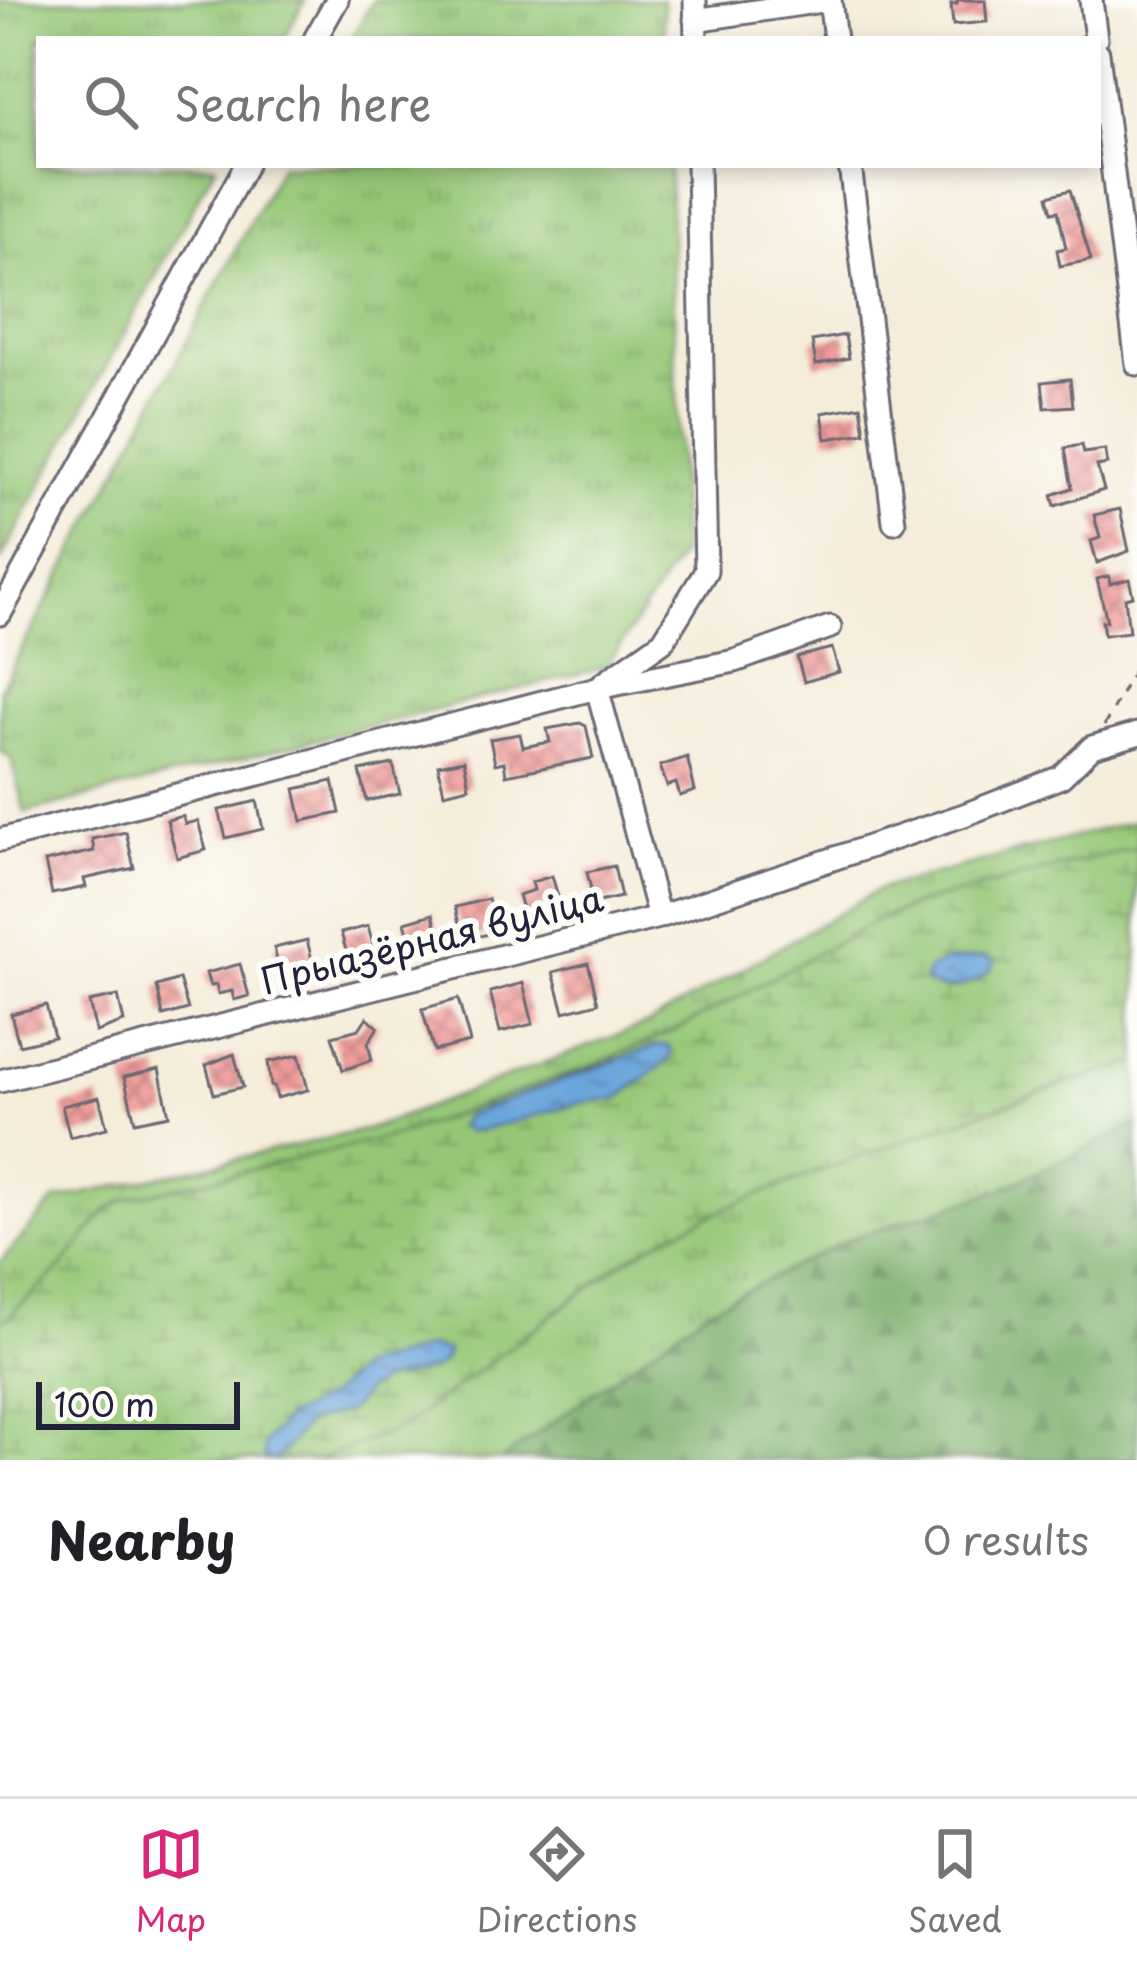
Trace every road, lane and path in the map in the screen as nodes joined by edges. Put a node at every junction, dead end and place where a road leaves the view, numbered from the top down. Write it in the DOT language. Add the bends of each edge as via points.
graph roads {
  1 [pos="337,0"];
  2 [pos="830,0"];
  3 [pos="1091,0"];
  4 [pos="695,20"];
  5 [pos="317,36"];
  6 [pos="835,36"];
  7 [pos="1096,36"];
  8 [pos="1101,76"];
  9 [pos="244,168"];
  10 [pos="698,168"];
  11 [pos="850,168"];
  12 [pos="1137,364"];
  13 [pos="894,522"];
  14 [pos="0,614"];
  15 [pos="830,627"];
  16 [pos="1137,664"];
  17 [pos="597,688"];
  18 [pos="1137,734"];
  19 [pos="1092,747"];
  20 [pos="0,840"];
  21 [pos="659,917"];
  22 [pos="0,1081"];
  1 -- 5 [label="street"];
  2 -- 4 [label="street"];
  2 -- 6 [label="street"];
  3 -- 7 [label="street"];
  8 -- 12 [label="street"];
  9 -- 14 [label="street"];
  10 -- 17 [label="street" via="706,571 662,641"];
  11 -- 13 [label="street"];
  15 -- 17 [label="street" via="735,661"];
  16 -- 19 [label="path"];
  17 -- 20 [label="street"];
  17 -- 21 [label="street"];
  18 -- 19 [label="street"];
  19 -- 21 [label="street, Прыазёрная вуліца" via="1061,776"];
  21 -- 22 [label="street, Прыазёрная вуліца"];
}
